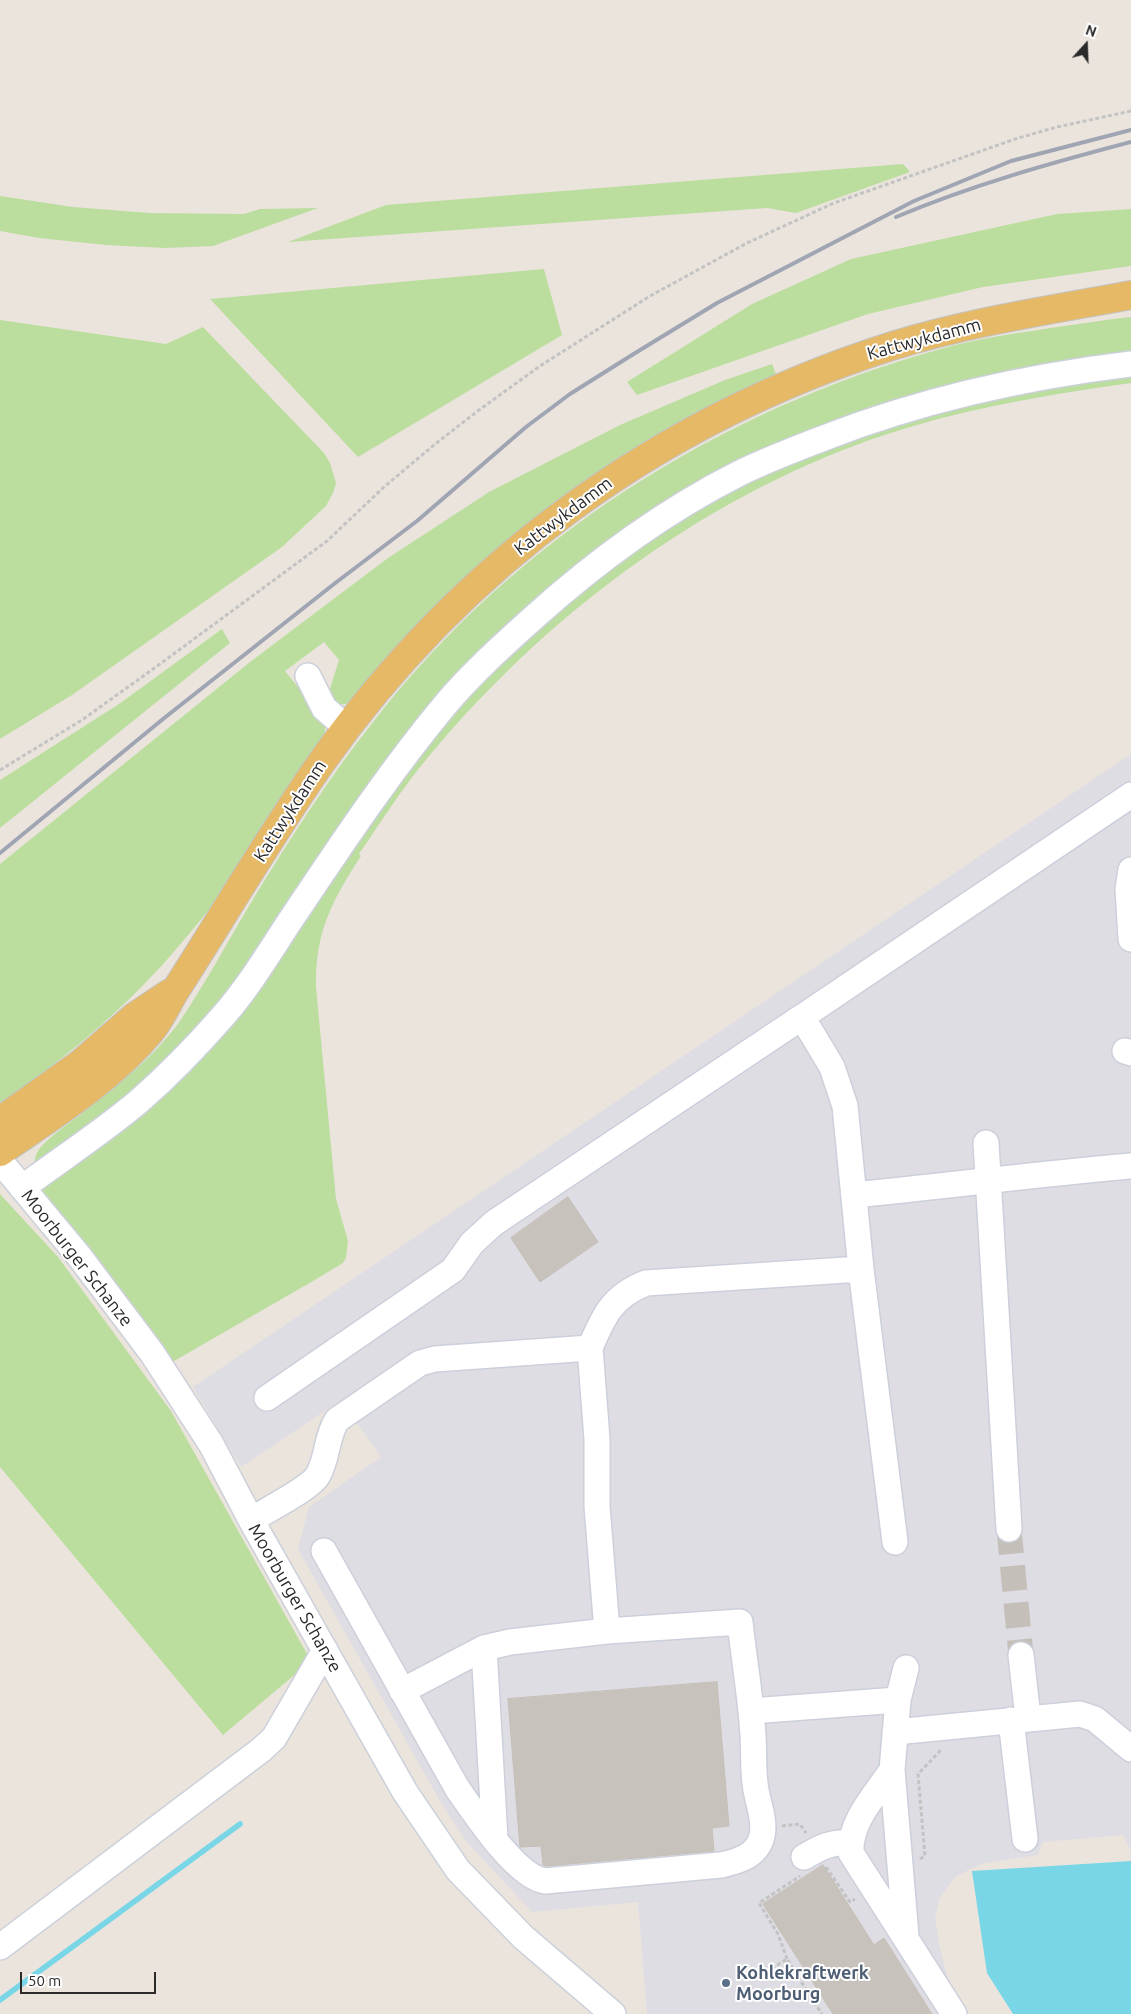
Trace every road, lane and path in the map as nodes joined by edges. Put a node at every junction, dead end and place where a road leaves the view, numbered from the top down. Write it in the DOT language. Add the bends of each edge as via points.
graph roads {
  1 [pos="1131,111"];
  2 [pos="1131,295"];
  3 [pos="1131,364"];
  4 [pos="308,676"];
  5 [pos="347,728"];
  6 [pos="0,770"];
  7 [pos="1131,795"];
  8 [pos="1131,870"];
  9 [pos="1131,939"];
  10 [pos="176,989"];
  11 [pos="802,1017"];
  12 [pos="0,1121"];
  13 [pos="986,1143"];
  14 [pos="0,1152"];
  15 [pos="0,1161"];
  16 [pos="1131,1166"];
  17 [pos="989,1182"];
  18 [pos="22,1188"];
  19 [pos="854,1195"];
  20 [pos="861,1269"];
  21 [pos="590,1348"];
  22 [pos="267,1398"];
  23 [pos="251,1520"];
  24 [pos="1009,1530"];
  25 [pos="895,1542"];
  26 [pos="324,1551"];
  27 [pos="607,1631"];
  28 [pos="484,1648"];
  29 [pos="325,1650"];
  30 [pos="1021,1655"];
  31 [pos="906,1668"];
  32 [pos="402,1691"];
  33 [pos="898,1700"];
  34 [pos="750,1711"];
  35 [pos="1020,1719"];
  36 [pos="895,1732"];
  37 [pos="948,1743"];
  38 [pos="1131,1749"];
  39 [pos="892,1770"];
  40 [pos="763,1828"];
  41 [pos="1025,1838"];
  42 [pos="495,1839"];
  43 [pos="850,1843"];
  44 [pos="808,1860"];
  45 [pos="901,1871"];
  46 [pos="872,1888"];
  47 [pos="906,1939"];
  48 [pos="0,1947"];
  49 [pos="788,1959"];
  50 [pos="766,1972"];
  51 [pos="820,1994"];
  52 [pos="812,1999"];
  53 [pos="613,2014"];
  54 [pos="822,2014"];
  55 [pos="954,2014"];
  1 -- 6 [label="path" via="1015,140 834,203 747,243 650,296 540,366 480,410 384,487 327,541 160,664 82,720"];
  2 -- 5 [label="main road, Kattwykdamm" via="963,327 895,345 776,389 685,433 561,514 486,576 416,646"];
  3 -- 18 [label="street" via="1019,380 941,398 872,420 738,474 624,544 506,642 448,701 394,769 255,974 182,1061 137,1103"];
  4 -- 5 [label="street" via="324,708"];
  5 -- 10 [label="main road, Kattwykdamm" via="273,835"];
  7 -- 11 [label="street"];
  8 -- 9 [label="street" via="1128,889"];
  10 -- 12 [label="main road, Kattwykdamm" via="134,1017 80,1064"];
  10 -- 14 [label="main road, Kattwykdamm" via="152,1030 122,1060 70,1104"];
  11 -- 19 [label="street" via="840,1086"];
  11 -- 22 [label="street" via="494,1223 472,1243 452,1270"];
  13 -- 17 [label="street"];
  15 -- 18 [label="street, Moorburger Schanze"];
  16 -- 17 [label="street" via="1031,1174"];
  17 -- 19 [label="street"];
  17 -- 24 [label="street"];
  18 -- 23 [label="street, Moorburger Schanze" via="79,1256 152,1353 211,1444"];
  19 -- 20 [label="street"];
  20 -- 21 [label="street" via="646,1283 630,1289 616,1301 603,1317"];
  20 -- 25 [label="street"];
  21 -- 23 [label="street" via="435,1359 420,1363 338,1420 332,1427 323,1464 314,1481"];
  21 -- 27 [label="street"];
  23 -- 29 [label="street, Moorburger Schanze"];
  26 -- 32 [label="street"];
  27 -- 28 [label="street"];
  27 -- 34 [label="street" via="740,1622"];
  28 -- 32 [label="street"];
  28 -- 42 [label="street"];
  29 -- 48 [label="street" via="274,1738 261,1750"];
  29 -- 53 [label="street, Moorburger Schanze" via="405,1792 458,1870 523,1937"];
  30 -- 35 [label="street"];
  31 -- 33 [label="street"];
  32 -- 42 [label="street" via="457,1788"];
  33 -- 34 [label="street"];
  33 -- 36 [label="street"];
  34 -- 40 [label="street" via="755,1783"];
  35 -- 36 [label="street"];
  35 -- 38 [label="street" via="1080,1714 1095,1719"];
  35 -- 41 [label="street"];
  36 -- 39 [label="street"];
  37 -- 45 [label="path" via="918,1774 925,1856"];
  39 -- 43 [label="street" via="864,1812"];
  39 -- 45 [label="street"];
  40 -- 42 [label="street" via="757,1846 742,1860 721,1865 545,1881 531,1877"];
  40 -- 44 [label="path" via="800,1824"];
  43 -- 44 [label="street" via="835,1842"];
  43 -- 46 [label="street" via="855,1862"];
  44 -- 46 [label="path" via="850,1902"];
  44 -- 49 [label="path" via="759,1904 778,1934"];
  45 -- 47 [label="street"];
  46 -- 47 [label="street"];
  47 -- 55 [label="street"];
  49 -- 50 [label="path"];
  49 -- 52 [label="path"];
  51 -- 52 [label="path"];
  52 -- 54 [label="path"];
}
